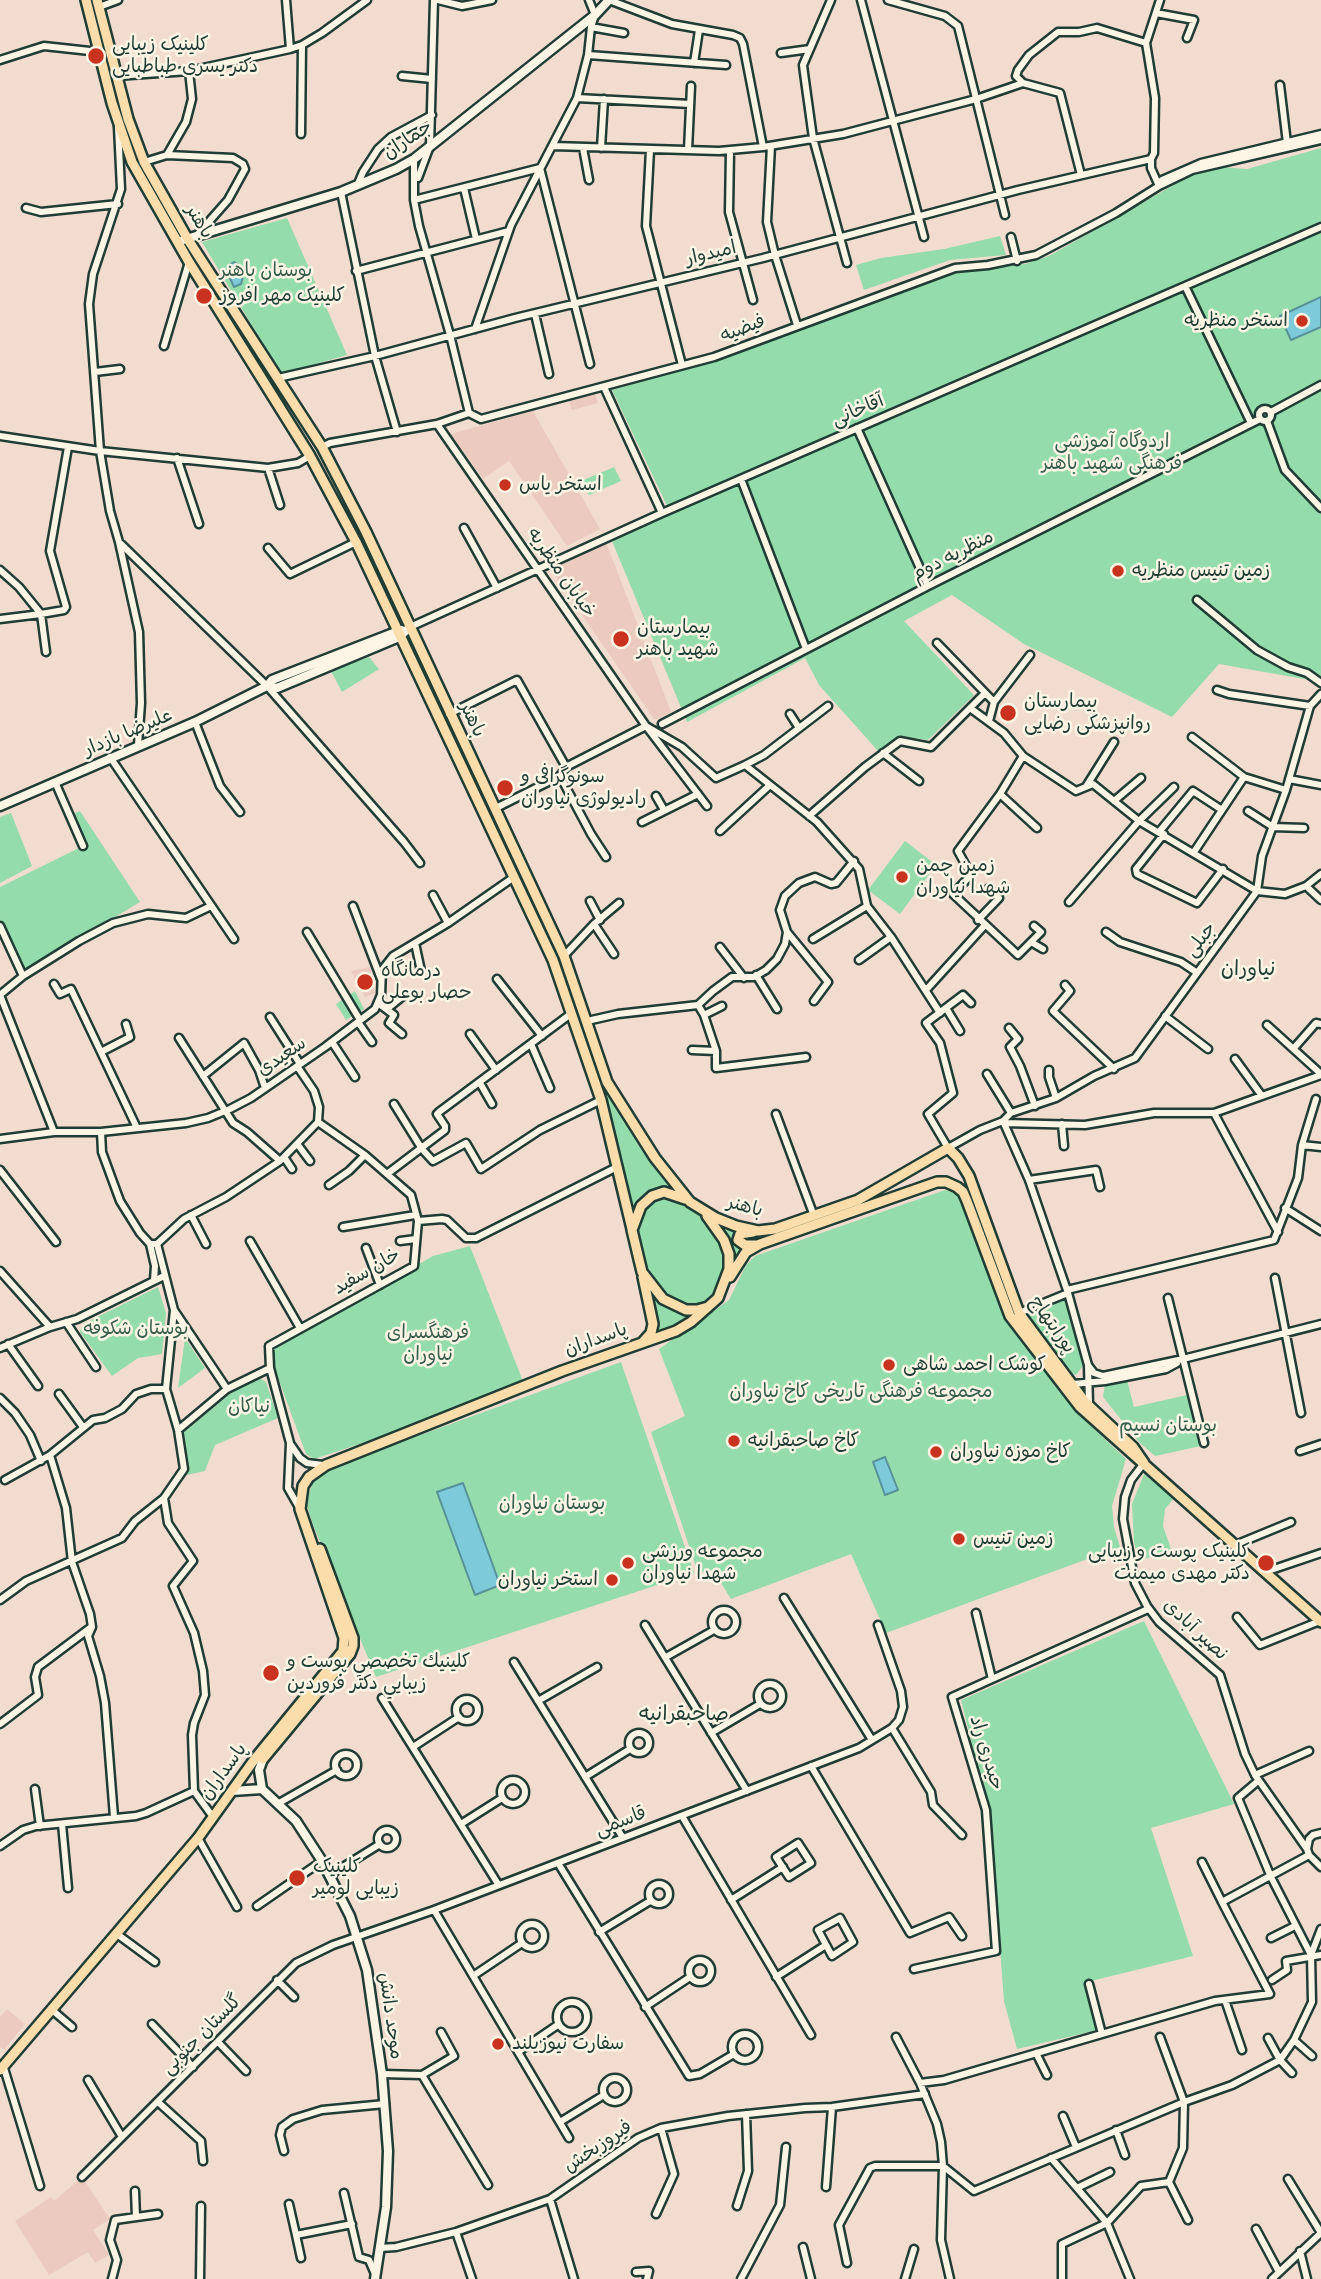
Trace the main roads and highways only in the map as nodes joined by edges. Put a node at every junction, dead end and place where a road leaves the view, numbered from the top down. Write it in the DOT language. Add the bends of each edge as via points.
graph roads {
  1 [pos="86,0"];
  2 [pos="609,0"];
  3 [pos="98,4"];
  4 [pos="187,237"];
  5 [pos="177,243"];
  6 [pos="322,447"];
  7 [pos="310,456"];
  8 [pos="408,628"];
  9 [pos="398,633"];
  10 [pos="0,806"];
  11 [pos="948,1148"];
  12 [pos="963,1192"];
  13 [pos="690,1202"];
  14 [pos="632,1230"];
  15 [pos="758,1231"];
  16 [pos="760,1244"];
  17 [pos="642,1272"];
  18 [pos="725,1284"];
  19 [pos="708,1307"];
  20 [pos="643,1342"];
  21 [pos="1069,1386"];
  22 [pos="1144,1463"];
  23 [pos="326,1465"];
  24 [pos="1320,1622"];
  25 [pos="263,1759"];
  26 [pos="262,1789"];
  27 [pos="232,1791"];
  28 [pos="2,2068"];
  29 [pos="375,2277"];
  1 -- 5 [label="main road, باهنر" via="118,125 132,162"];
  2 -- 4 [label="main road, جماران" via="414,159 341,192"];
  3 -- 4 [label="main road, باهنر" via="144,162"];
  4 -- 5 [label="main road, جماران"];
  4 -- 6 [label="main road, باهنر"];
  5 -- 7 [label="main road, باهنر"];
  6 -- 7 [label="main road"];
  6 -- 8 [label="main road, باهنر"];
  7 -- 9 [label="main road, باهنر"];
  8 -- 9 [label="main road, علیرضا بازدار"];
  8 -- 13 [label="main road, باهنر" via="564,956 607,1082 655,1158"];
  9 -- 10 [label="main road, علیرضا بازدار" via="272,680 195,722"];
  9 -- 14 [label="main road, باهنر" via="553,960 601,1100"];
  11 -- 15 [label="main road, باهنر" via="858,1200"];
  11 -- 21 [label="main road, پورابتهاج" via="969,1176 1019,1313"];
  12 -- 16 [label="main road, باهنر" via="937,1182"];
  12 -- 21 [label="main road, پورابتهاج" via="1010,1315"];
  13 -- 14 [label="main road" via="671,1193 652,1195"];
  13 -- 15 [label="main road, باهنر" via="716,1218"];
  13 -- 18 [label="main road" via="724,1240 729,1261"];
  14 -- 17 [label="main road"];
  15 -- 16 [label="main road" via="743,1233 738,1240 745,1245"];
  16 -- 18 [label="main road, باهنر" via="746,1252"];
  17 -- 19 [label="main road" via="671,1304 686,1310"];
  17 -- 20 [label="main road, پاسداران" via="653,1324"];
  18 -- 19 [label="main road"];
  19 -- 20 [label="main road, پاسداران" via="676,1331"];
  20 -- 23 [label="main road, پاسداران"];
  21 -- 22 [label="main road, پورابتهاج"];
  21 -- 22 [label="main road, پورابتهاج" via="1080,1408"];
  22 -- 24 [label="main road, پورابتهاج"];
  23 -- 25 [label="main road, پاسداران" via="307,1493 308,1515 353,1646"];
  23 -- 27 [label="main road, پاسداران" via="314,1471 303,1486 300,1509 345,1643 343,1651"];
  25 -- 26 [label="main road" via="259,1770"];
  26 -- 27 [label="main road"];
  26 -- 29 [label="main road, موحد دانش" via="296,1821 322,1861 343,1900 367,1969 382,2074 388,2178"];
  27 -- 28 [label="main road, پاسداران" via="198,1838"];
}
